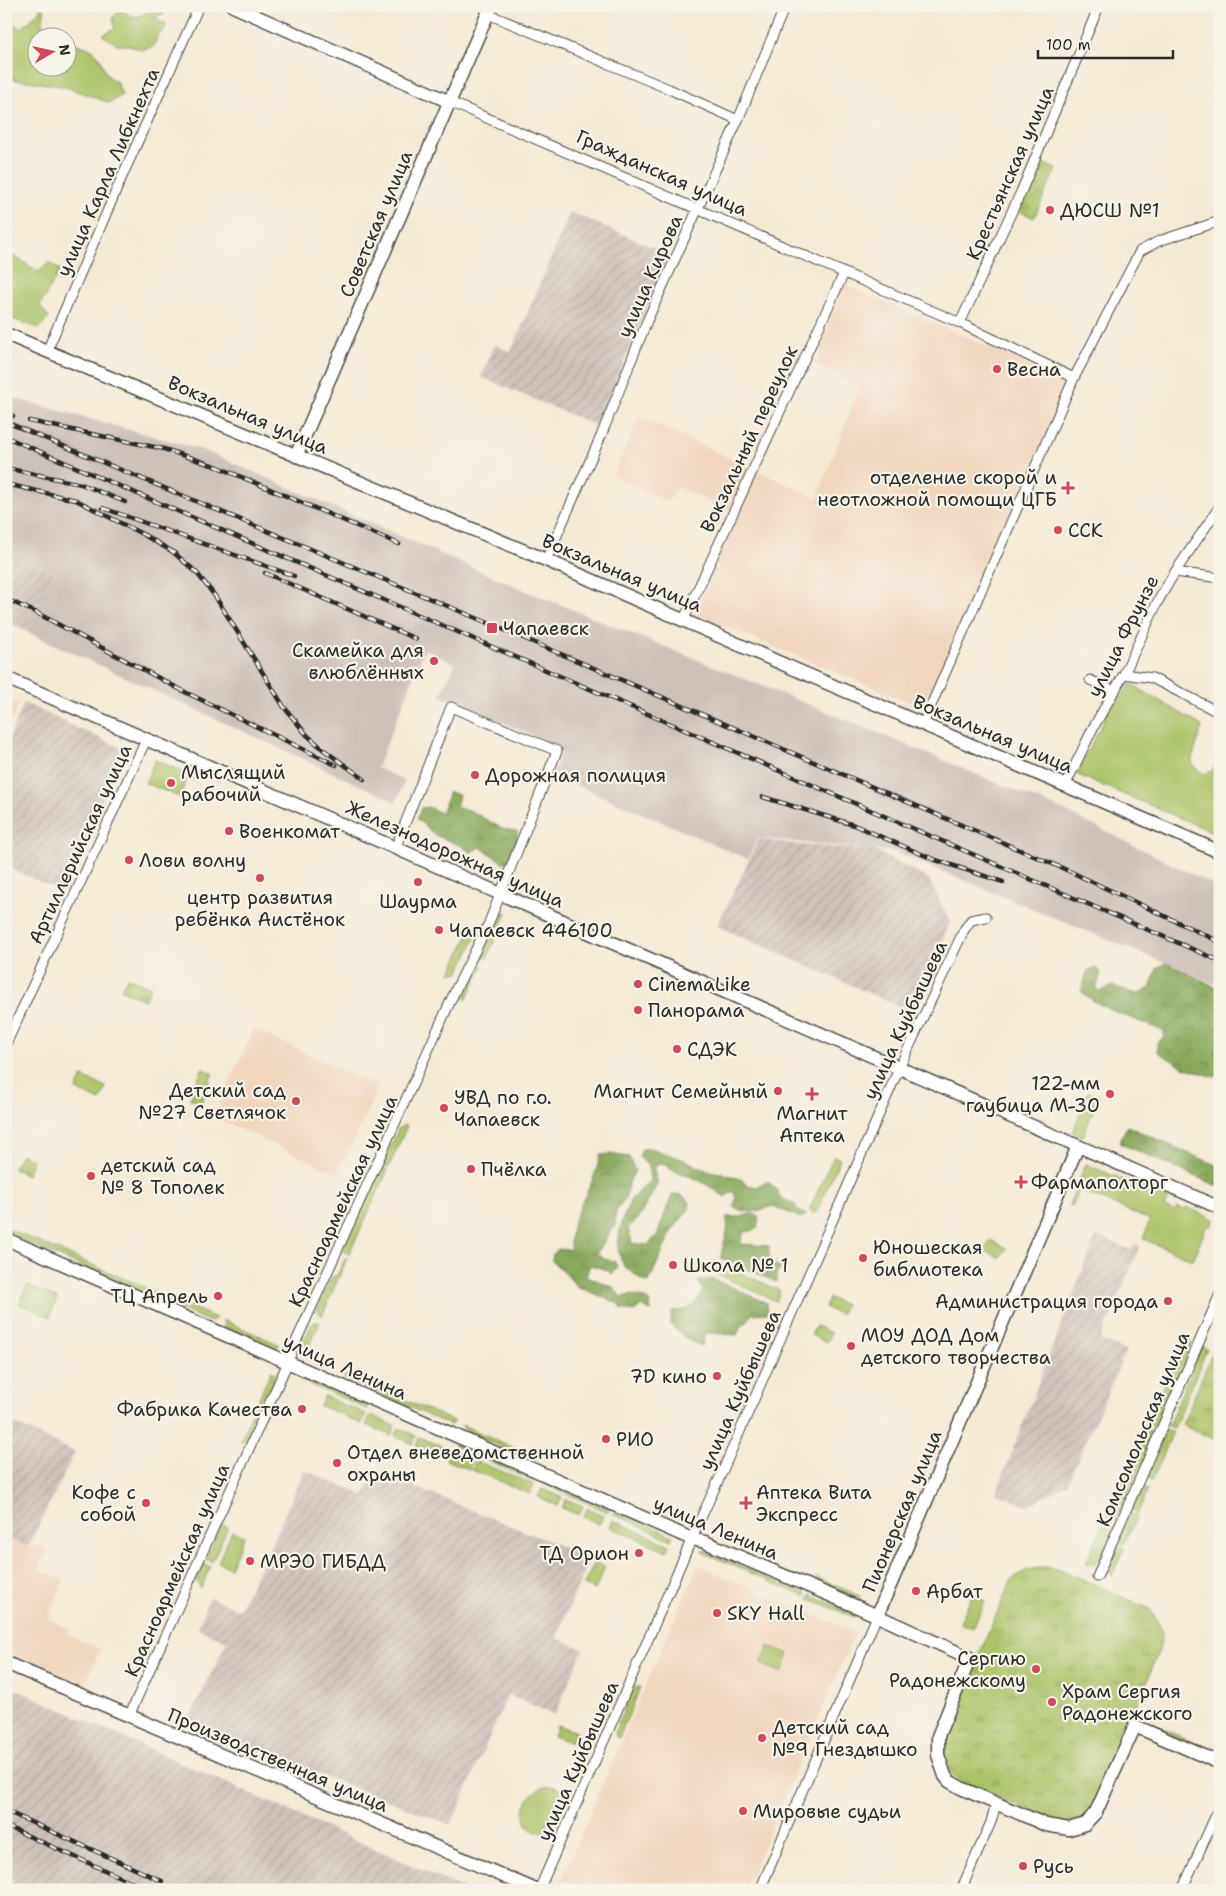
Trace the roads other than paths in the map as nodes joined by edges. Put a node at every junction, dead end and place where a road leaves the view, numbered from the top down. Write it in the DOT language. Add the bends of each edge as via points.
graph roads {
  1 [pos="199,6"];
  2 [pos="233,6"];
  3 [pos="785,6"];
  4 [pos="1099,6"];
  5 [pos="490,10"];
  6 [pos="450,102"];
  7 [pos="738,120"];
  8 [pos="697,209"];
  9 [pos="1220,221"];
  10 [pos="844,273"];
  11 [pos="960,323"];
  12 [pos="6,334"];
  13 [pos="47,351"];
  14 [pos="1074,378"];
  15 [pos="296,456"];
  16 [pos="1220,506"];
  17 [pos="546,560"];
  18 [pos="1176,572"];
  19 [pos="1220,578"];
  20 [pos="684,620"];
  21 [pos="1124,674"];
  22 [pos="6,678"];
  23 [pos="1090,680"];
  24 [pos="1115,691"];
  25 [pos="1220,713"];
  26 [pos="923,724"];
  27 [pos="146,740"];
  28 [pos="1065,786"];
  29 [pos="395,849"];
  30 [pos="1220,852"];
  31 [pos="501,895"];
  32 [pos="986,917"];
  33 [pos="6,1044"];
  34 [pos="900,1068"];
  35 [pos="1078,1146"];
  36 [pos="1220,1208"];
  37 [pos="6,1239"];
  38 [pos="1220,1294"];
  39 [pos="288,1362"];
  40 [pos="692,1539"];
  41 [pos="1097,1577"];
  42 [pos="877,1616"];
  43 [pos="6,1663"];
  44 [pos="128,1716"];
  45 [pos="1220,1763"];
  46 [pos="996,1804"];
  47 [pos="1220,1806"];
  48 [pos="536,1890"];
  49 [pos="760,1890"];
  50 [pos="961,1890"];
  51 [pos="1182,1890"];
  1 -- 13 [label="street, улица Карла Либкнехта"];
  2 -- 6 [label="street, Гражданская улица"];
  3 -- 7 [label="street, улица Кирова"];
  4 -- 11 [label="street, Крестьянская улица" via="1021,192"];
  5 -- 6 [label="street, Советская улица"];
  5 -- 7 [label="street"];
  6 -- 8 [label="street, Гражданская улица"];
  6 -- 15 [label="street, Советская улица"];
  7 -- 8 [label="street, улица Кирова"];
  8 -- 10 [label="street, Гражданская улица"];
  8 -- 17 [label="street, улица Кирова"];
  9 -- 14 [label="street" via="1159,241 1140,251"];
  10 -- 11 [label="street, Гражданская улица"];
  10 -- 20 [label="street, Вокзальный переулок"];
  11 -- 14 [label="street, Гражданская улица"];
  12 -- 13 [label="street, Вокзальная улица"];
  13 -- 15 [label="street, Вокзальная улица"];
  14 -- 26 [label="street"];
  15 -- 17 [label="street, Вокзальная улица"];
  16 -- 18 [label="street, улица Фрунзе"];
  17 -- 20 [label="street, Вокзальная улица"];
  18 -- 19 [label="street"];
  18 -- 21 [label="street, улица Фрунзе" via="1158,601"];
  20 -- 26 [label="street, Вокзальная улица"];
  21 -- 24 [label="street, улица Фрунзе"];
  21 -- 25 [label="street" via="1152,678"];
  22 -- 27 [label="street, Железнодорожная улица"];
  23 -- 24 [label="street"];
  24 -- 28 [label="street, улица Фрунзе"];
  26 -- 28 [label="street, Вокзальная улица"];
  27 -- 29 [label="street, Железнодорожная улица"];
  27 -- 33 [label="street, Артиллерийская улица"];
  28 -- 30 [label="street, Вокзальная улица"];
  29 -- 31 [label="street, Железнодорожная улица"];
  29 -- 31 [label="street, Красноармейская улица" via="451,707 556,751"];
  31 -- 34 [label="street, Железнодорожная улица"];
  31 -- 39 [label="street, Красноармейская улица"];
  32 -- 34 [label="street, улица Куйбышева" via="971,920 964,930"];
  34 -- 35 [label="street, Железнодорожная улица"];
  34 -- 40 [label="street, улица Куйбышева"];
  35 -- 36 [label="street, Железнодорожная улица"];
  35 -- 42 [label="street, Пионерская улица"];
  37 -- 39 [label="street, улица Ленина"];
  38 -- 41 [label="street, Комсомольская улица"];
  39 -- 40 [label="street, улица Ленина"];
  39 -- 44 [label="street, Красноармейская улица"];
  40 -- 42 [label="street, улица Ленина"];
  40 -- 48 [label="street, улица Куйбышева"];
  42 -- 46 [label="street, улица Ленина" via="970,1658 938,1736 938,1755 950,1781"];
  42 -- 49 [label="street, Пионерская улица"];
  43 -- 44 [label="street, Производственная улица"];
  44 -- 48 [label="street, Производственная улица"];
  45 -- 46 [label="street, улица Ленина" via="1135,1726 1096,1812 1085,1824 1069,1829 1058,1828"];
  46 -- 50 [label="street"];
  47 -- 51 [label="street"];
}
